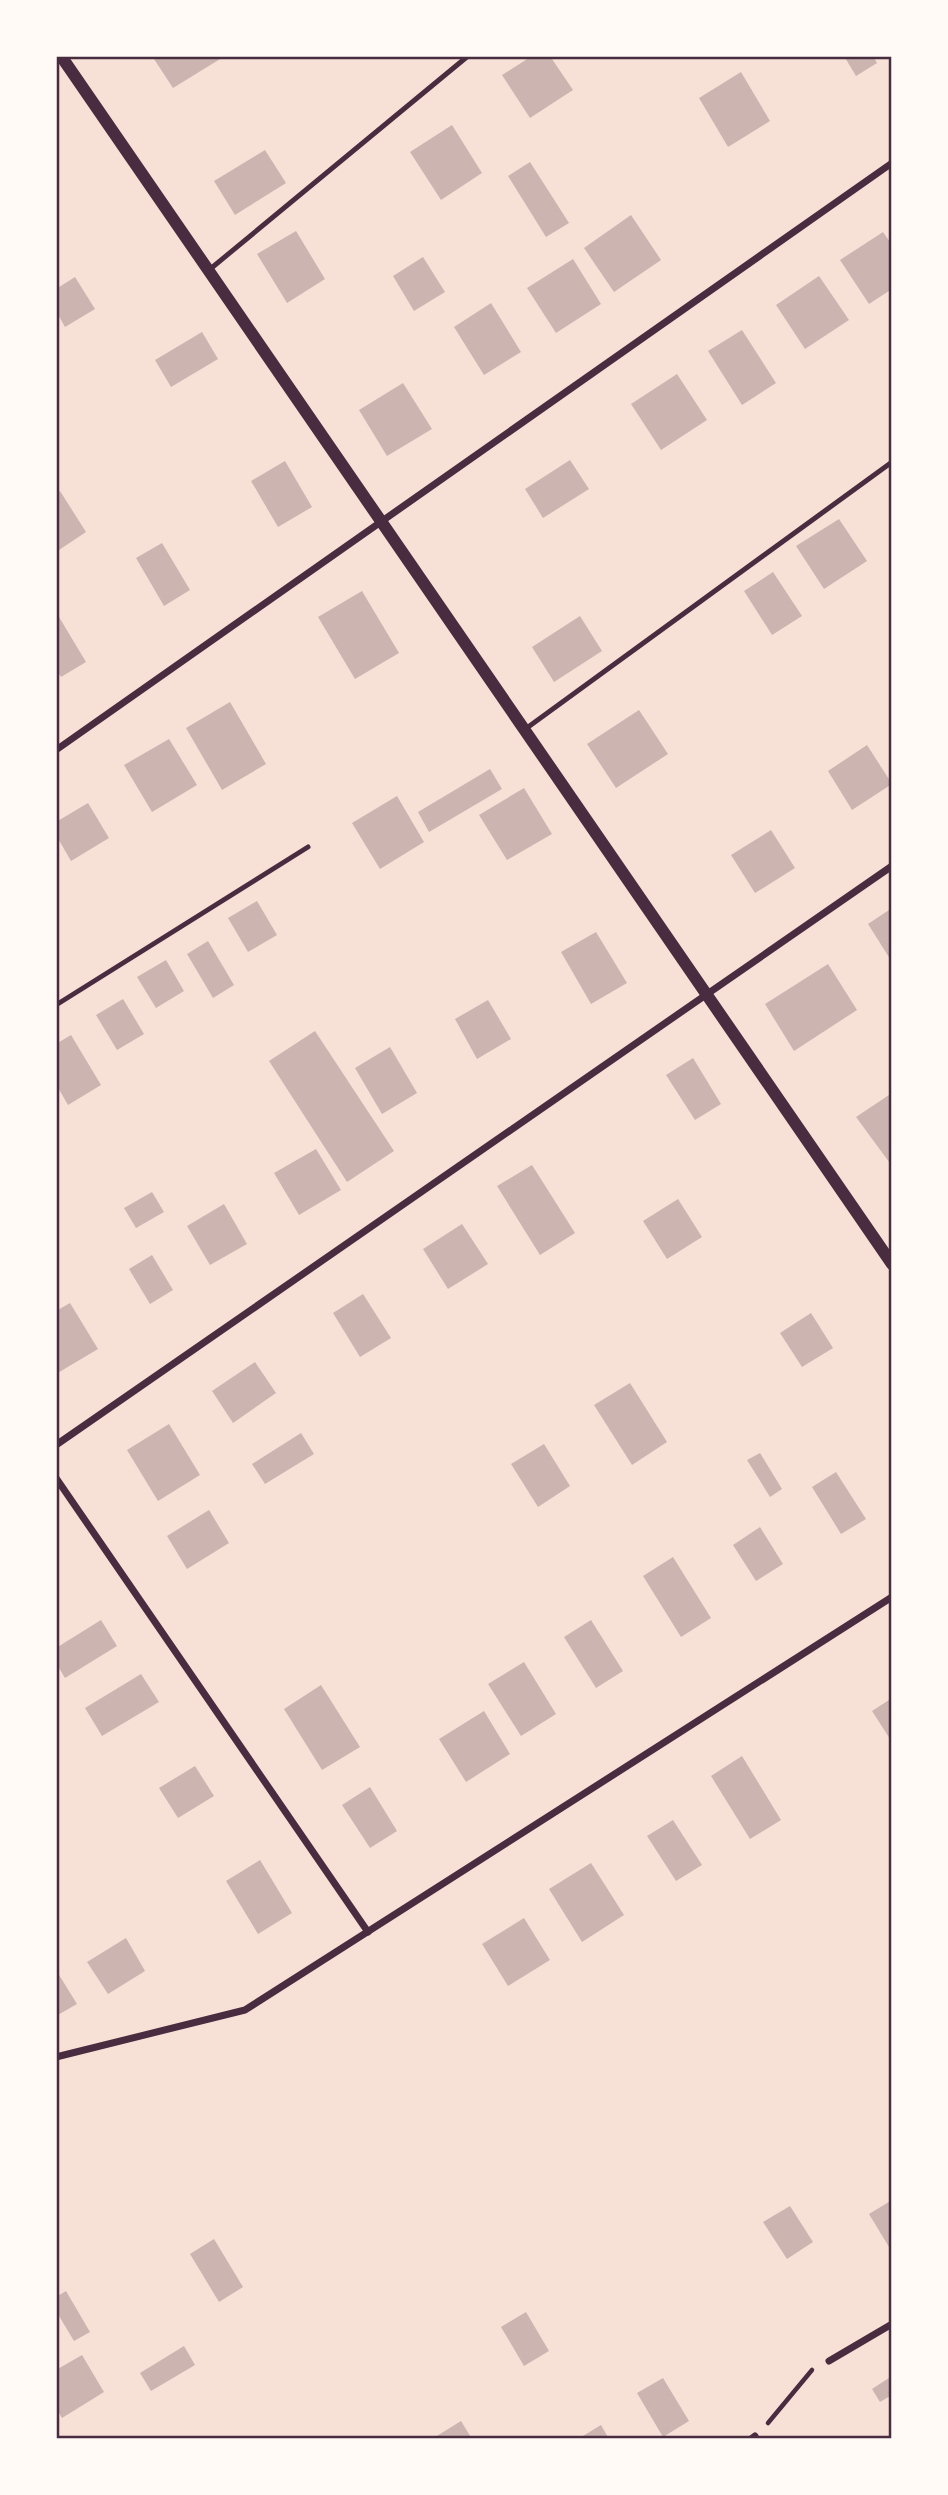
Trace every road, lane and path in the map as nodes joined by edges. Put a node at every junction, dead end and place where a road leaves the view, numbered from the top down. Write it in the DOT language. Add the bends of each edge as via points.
graph roads {
  1 [pos="468,56"];
  2 [pos="59,57"];
  3 [pos="892,163"];
  4 [pos="208,271"];
  5 [pos="892,462"];
  6 [pos="380,520"];
  7 [pos="524,730"];
  8 [pos="56,750"];
  9 [pos="309,847"];
  10 [pos="892,866"];
  11 [pos="707,995"];
  12 [pos="56,1005"];
  13 [pos="892,1264"];
  14 [pos="56,1445"];
  15 [pos="56,1478"];
  16 [pos="892,1597"];
  17 [pos="368,1932"];
  18 [pos="56,2057"];
  19 [pos="892,2324"];
  20 [pos="819,2361"];
  21 [pos="829,2361"];
  22 [pos="778,2413"];
  1 -- 4 [label="lane"];
  2 -- 4 [label="street"];
  3 -- 6 [label="street"];
  4 -- 6 [label="street"];
  5 -- 7 [label="lane"];
  6 -- 7 [label="street"];
  6 -- 8 [label="street"];
  7 -- 11 [label="street"];
  9 -- 12 [label="lane"];
  10 -- 11 [label="street"];
  11 -- 13 [label="street"];
  11 -- 14 [label="street"];
  15 -- 17 [label="street"];
  16 -- 17 [label="street"];
  17 -- 18 [label="street" via="245,2010"];
  19 -- 21 [label="street"];
  20 -- 22 [label="path"];
}
